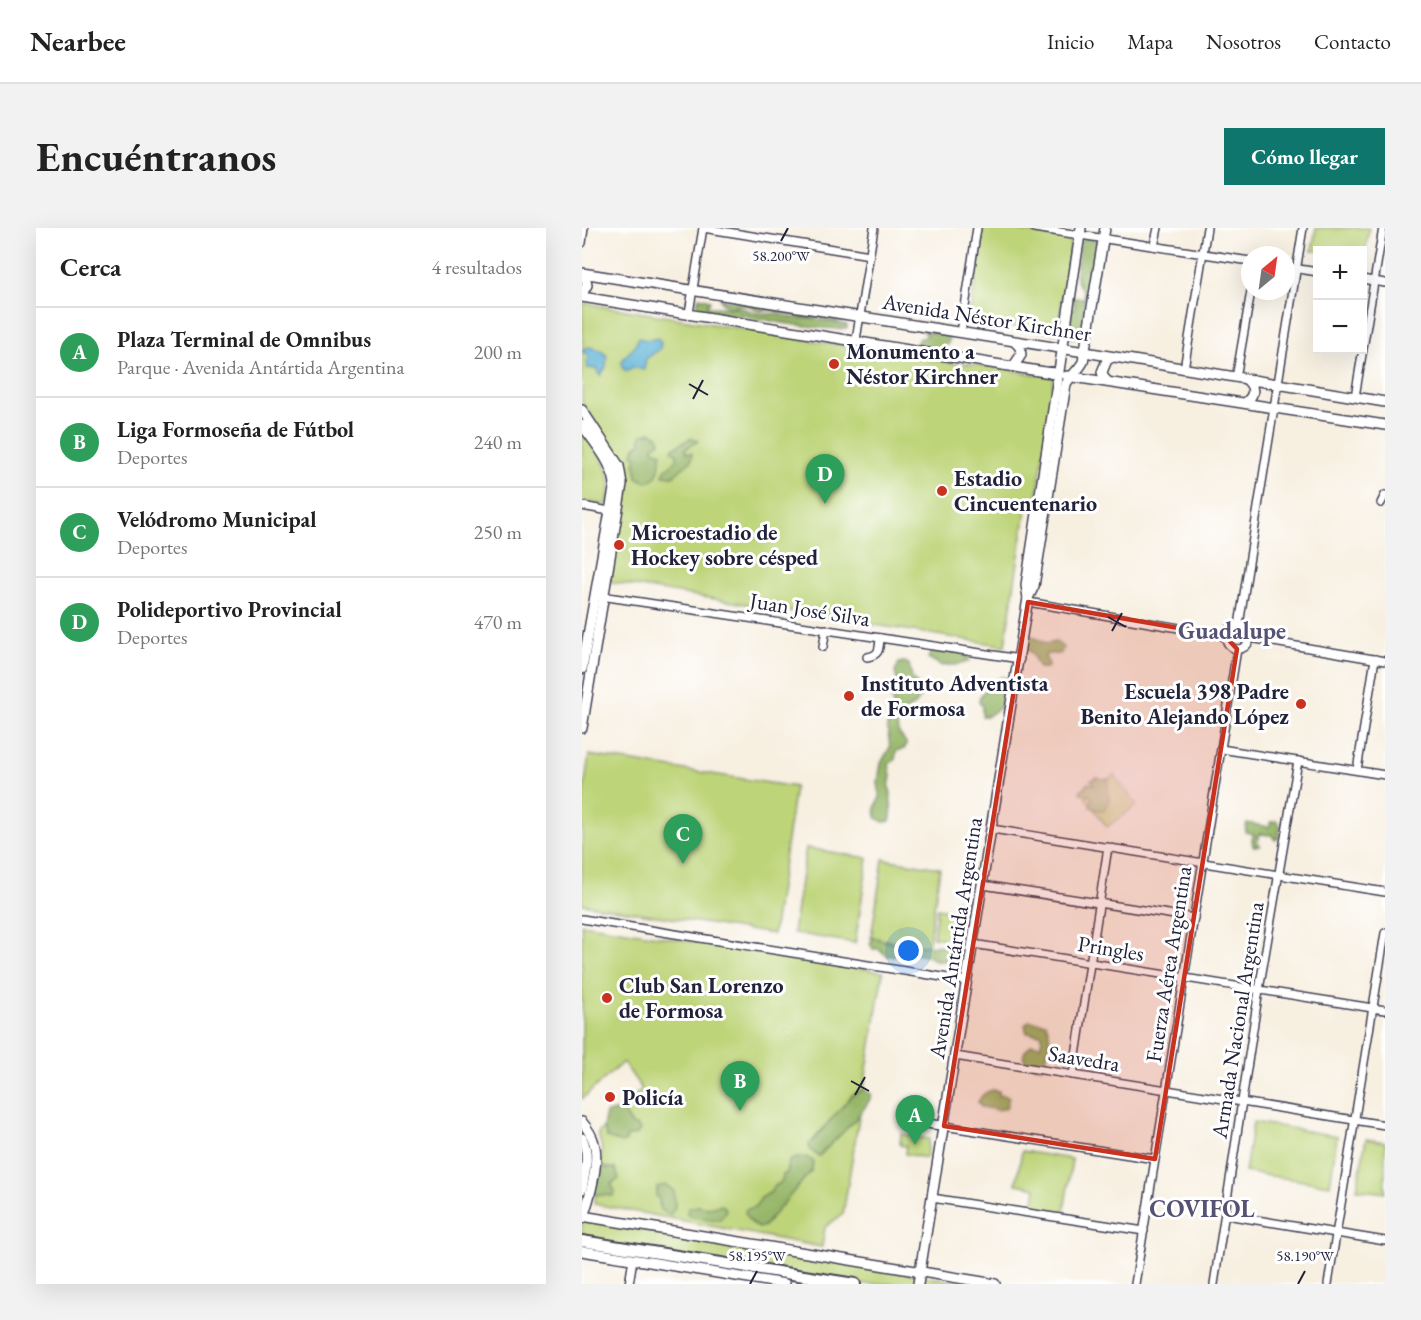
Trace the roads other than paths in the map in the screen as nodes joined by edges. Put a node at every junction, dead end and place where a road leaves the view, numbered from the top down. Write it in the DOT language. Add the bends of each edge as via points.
graph roads {
  1 [pos="585,228"];
  2 [pos="703,228"];
  3 [pos="874,228"];
  4 [pos="977,228"];
  5 [pos="1034,228"];
  6 [pos="1158,228"];
  7 [pos="1207,228"];
  8 [pos="1303,228"];
  9 [pos="1383,228"];
  10 [pos="1080,232"];
  11 [pos="1104,233"];
  12 [pos="582,243"];
  13 [pos="1154,246"];
  14 [pos="1203,253"];
  15 [pos="870,255"];
  16 [pos="1241,259"];
  17 [pos="1296,269"];
  18 [pos="1313,271"];
  19 [pos="582,274"];
  20 [pos="1367,280"];
  21 [pos="1374,281"];
  22 [pos="1385,283"];
  23 [pos="692,291"];
  24 [pos="582,296"];
  25 [pos="1249,300"];
  26 [pos="689,313"];
  27 [pos="860,317"];
  28 [pos="962,333"];
  29 [pos="856,340"];
  30 [pos="1015,342"];
  31 [pos="1063,349"];
  32 [pos="1085,352"];
  33 [pos="1113,357"];
  34 [pos="1013,367"];
  35 [pos="1184,369"];
  36 [pos="1060,374"];
  37 [pos="1236,378"];
  38 [pos="1247,380"];
  39 [pos="1108,382"];
  40 [pos="1277,385"];
  41 [pos="1355,397"];
  42 [pos="1385,402"];
  43 [pos="1245,403"];
  44 [pos="1274,407"];
  45 [pos="582,410"];
  46 [pos="582,425"];
  47 [pos="1385,425"];
  48 [pos="1385,495"];
  49 [pos="1381,503"];
  50 [pos="582,506"];
  51 [pos="614,512"];
  52 [pos="599,595"];
  53 [pos="1028,600"];
  54 [pos="1239,625"];
  55 [pos="826,629"];
  56 [pos="589,634"];
  57 [pos="1225,636"];
  58 [pos="880,638"];
  59 [pos="1250,638"];
  60 [pos="823,647"];
  61 [pos="1237,649"];
  62 [pos="867,657"];
  63 [pos="1020,659"];
  64 [pos="1375,659"];
  65 [pos="1385,660"];
  66 [pos="582,669"];
  67 [pos="582,728"];
  68 [pos="1221,748"];
  69 [pos="1298,761"];
  70 [pos="1357,770"];
  71 [pos="1385,775"];
  72 [pos="992,829"];
  73 [pos="1108,847"];
  74 [pos="1202,862"];
  75 [pos="1279,874"];
  76 [pos="983,885"];
  77 [pos="1385,892"];
  78 [pos="1099,903"];
  79 [pos="1194,918"];
  80 [pos="582,919"];
  81 [pos="1385,933"];
  82 [pos="973,944"];
  83 [pos="1090,963"];
  84 [pos="1184,978"];
  85 [pos="967,981"];
  86 [pos="1259,990"];
  87 [pos="1373,1008"];
  88 [pos="1385,1010"];
  89 [pos="955,1056"];
  90 [pos="1073,1075"];
  91 [pos="1167,1090"];
  92 [pos="1242,1102"];
  93 [pos="1354,1120"];
  94 [pos="582,1122"];
  95 [pos="930,1124"];
  96 [pos="1385,1125"];
  97 [pos="944,1126"];
  98 [pos="582,1138"];
  99 [pos="1155,1159"];
  100 [pos="582,1189"];
  101 [pos="932,1198"];
  102 [pos="582,1215"];
  103 [pos="1226,1215"];
  104 [pos="582,1221"];
  105 [pos="1144,1231"];
  106 [pos="1336,1233"];
  107 [pos="1385,1240"];
  108 [pos="582,1241"];
  109 [pos="582,1251"];
  110 [pos="633,1259"];
  111 [pos="920,1272"];
  112 [pos="629,1284"];
  113 [pos="785,1284"];
  114 [pos="855,1284"];
  115 [pos="918,1284"];
  116 [pos="995,1284"];
  117 [pos="1135,1284"];
  118 [pos="1214,1284"];
  119 [pos="1328,1284"];
  1 -- 12 [label="street"];
  2 -- 15 [label="street"];
  2 -- 23 [label="street"];
  3 -- 15 [label="street"];
  4 -- 28 [label="street"];
  5 -- 10 [label="street"];
  6 -- 13 [label="street"];
  7 -- 14 [label="street"];
  8 -- 17 [label="street"];
  9 -- 21 [label="street"];
  10 -- 11 [label="street"];
  10 -- 31 [label="main road, Avenida Antártida Argentina"];
  11 -- 13 [label="street"];
  11 -- 32 [label="main road"];
  13 -- 14 [label="street"];
  14 -- 16 [label="street"];
  14 -- 35 [label="street"];
  15 -- 27 [label="street"];
  17 -- 18 [label="street"];
  17 -- 40 [label="street"];
  19 -- 23 [label="main road, Avenida Néstor Kirchner"];
  19 -- 24 [label="main road" via="587,285"];
  20 -- 21 [label="street"];
  21 -- 22 [label="street"];
  21 -- 41 [label="street"];
  23 -- 26 [label="street"];
  23 -- 27 [label="main road, Avenida Néstor Kirchner"];
  24 -- 26 [label="main road, Avenida Néstor Kirchner"];
  25 -- 37 [label="street"];
  26 -- 29 [label="main road, Avenida Néstor Kirchner"];
  27 -- 28 [label="main road, Avenida Néstor Kirchner"];
  27 -- 29 [label="street"];
  28 -- 30 [label="main road, Avenida Néstor Kirchner"];
  29 -- 34 [label="main road, Avenida Néstor Kirchner"];
  30 -- 31 [label="main road, Avenida Néstor Kirchner"];
  30 -- 34 [label="main road" via="1021,355"];
  31 -- 32 [label="main road, Avenida Néstor Kirchner"];
  31 -- 36 [label="main road, Avenida Antártida Argentina"];
  32 -- 33 [label="main road, Avenida Néstor Kirchner"];
  32 -- 36 [label="main road" via="1078,371"];
  33 -- 35 [label="main road, Avenida Néstor Kirchner"];
  33 -- 39 [label="main road" via="1107,360 1102,372"];
  34 -- 36 [label="main road, Avenida Néstor Kirchner"];
  35 -- 37 [label="main road, Avenida Néstor Kirchner"];
  36 -- 39 [label="main road, Avenida Néstor Kirchner"];
  36 -- 53 [label="main road, Avenida Antártida Argentina" via="1026,585"];
  37 -- 38 [label="main road, Avenida Néstor Kirchner"];
  38 -- 40 [label="main road, Avenida Néstor Kirchner"];
  38 -- 43 [label="main road" via="1253,394"];
  39 -- 43 [label="main road, Avenida Néstor Kirchner"];
  40 -- 41 [label="main road, Avenida Néstor Kirchner"];
  40 -- 44 [label="street"];
  41 -- 42 [label="main road, Avenida Néstor Kirchner"];
  43 -- 44 [label="main road, Avenida Néstor Kirchner"];
  44 -- 47 [label="main road, Avenida Néstor Kirchner"];
  44 -- 54 [label="street"];
  45 -- 51 [label="main road" via="619,466 622,484"];
  46 -- 51 [label="main road" via="613,473"];
  48 -- 49 [label="street"];
  50 -- 51 [label="street"];
  51 -- 52 [label="main road"];
  52 -- 55 [label="street, Juan José Silva"];
  52 -- 56 [label="main road"];
  53 -- 57 [label="street"];
  53 -- 63 [label="main road, Avenida Antártida Argentina"];
  54 -- 57 [label="street" via="1230,627"];
  54 -- 59 [label="street" via="1249,632"];
  55 -- 58 [label="street, Juan José Silva"];
  55 -- 60 [label="street"];
  56 -- 66 [label="main road"];
  56 -- 67 [label="main road"];
  57 -- 61 [label="street" via="1228,645"];
  58 -- 62 [label="street" via="879,652"];
  58 -- 63 [label="street, Juan José Silva"];
  59 -- 61 [label="street" via="1246,646"];
  59 -- 64 [label="street"];
  61 -- 68 [label="street, Fuerza Aérea Argentina"];
  63 -- 72 [label="main road, Avenida Antártida Argentina"];
  64 -- 65 [label="street"];
  64 -- 70 [label="street"];
  68 -- 69 [label="street"];
  68 -- 74 [label="street, Fuerza Aérea Argentina"];
  69 -- 70 [label="street"];
  69 -- 75 [label="street, Armada Nacional Argentina"];
  70 -- 71 [label="street"];
  72 -- 73 [label="street"];
  72 -- 76 [label="main road, Avenida Antártida Argentina"];
  73 -- 74 [label="street"];
  73 -- 78 [label="street"];
  74 -- 75 [label="street"];
  74 -- 79 [label="street, Fuerza Aérea Argentina"];
  75 -- 77 [label="street"];
  75 -- 86 [label="street, Armada Nacional Argentina"];
  76 -- 78 [label="street"];
  76 -- 82 [label="main road, Avenida Antártida Argentina"];
  78 -- 79 [label="street"];
  78 -- 83 [label="street"];
  79 -- 84 [label="street, Fuerza Aérea Argentina"];
  80 -- 85 [label="street"];
  81 -- 87 [label="street"];
  82 -- 83 [label="street, Pringles"];
  82 -- 85 [label="main road, Avenida Antártida Argentina"];
  83 -- 84 [label="street, Pringles"];
  83 -- 90 [label="street"];
  84 -- 86 [label="street, Pringles"];
  84 -- 91 [label="street, Fuerza Aérea Argentina"];
  85 -- 89 [label="main road, Avenida Antártida Argentina"];
  86 -- 87 [label="street, Pringles"];
  86 -- 92 [label="street, Armada Nacional Argentina"];
  87 -- 88 [label="street, Pringles"];
  87 -- 93 [label="street"];
  89 -- 90 [label="street, Saavedra"];
  89 -- 97 [label="main road, Avenida Antártida Argentina"];
  90 -- 91 [label="street, Saavedra"];
  91 -- 92 [label="street, Saavedra"];
  91 -- 99 [label="street, Fuerza Aérea Argentina"];
  92 -- 93 [label="street, Saavedra"];
  92 -- 103 [label="street, Armada Nacional Argentina"];
  93 -- 96 [label="street, Saavedra"];
  93 -- 106 [label="street"];
  94 -- 102 [label="main road" via="593,1139 596,1158 587,1210"];
  95 -- 97 [label="street"];
  97 -- 99 [label="street"];
  97 -- 101 [label="main road, Avenida Antártida Argentina"];
  98 -- 100 [label="main road" via="587,1159"];
  99 -- 105 [label="street, Fuerza Aérea Argentina"];
  101 -- 105 [label="street"];
  101 -- 111 [label="main road, Avenida Antártida Argentina"];
  102 -- 104 [label="main road"];
  102 -- 111 [label="main road"];
  103 -- 106 [label="street"];
  103 -- 118 [label="street, Armada Nacional Argentina"];
  105 -- 117 [label="street, Fuerza Aérea Argentina"];
  106 -- 107 [label="street"];
  106 -- 119 [label="street"];
  108 -- 114 [label="main road"];
  109 -- 110 [label="main road"];
  110 -- 112 [label="street"];
  110 -- 113 [label="main road" via="726,1278"];
  111 -- 115 [label="main road, Avenida Antártida Argentina"];
  111 -- 116 [label="main road"];
}
